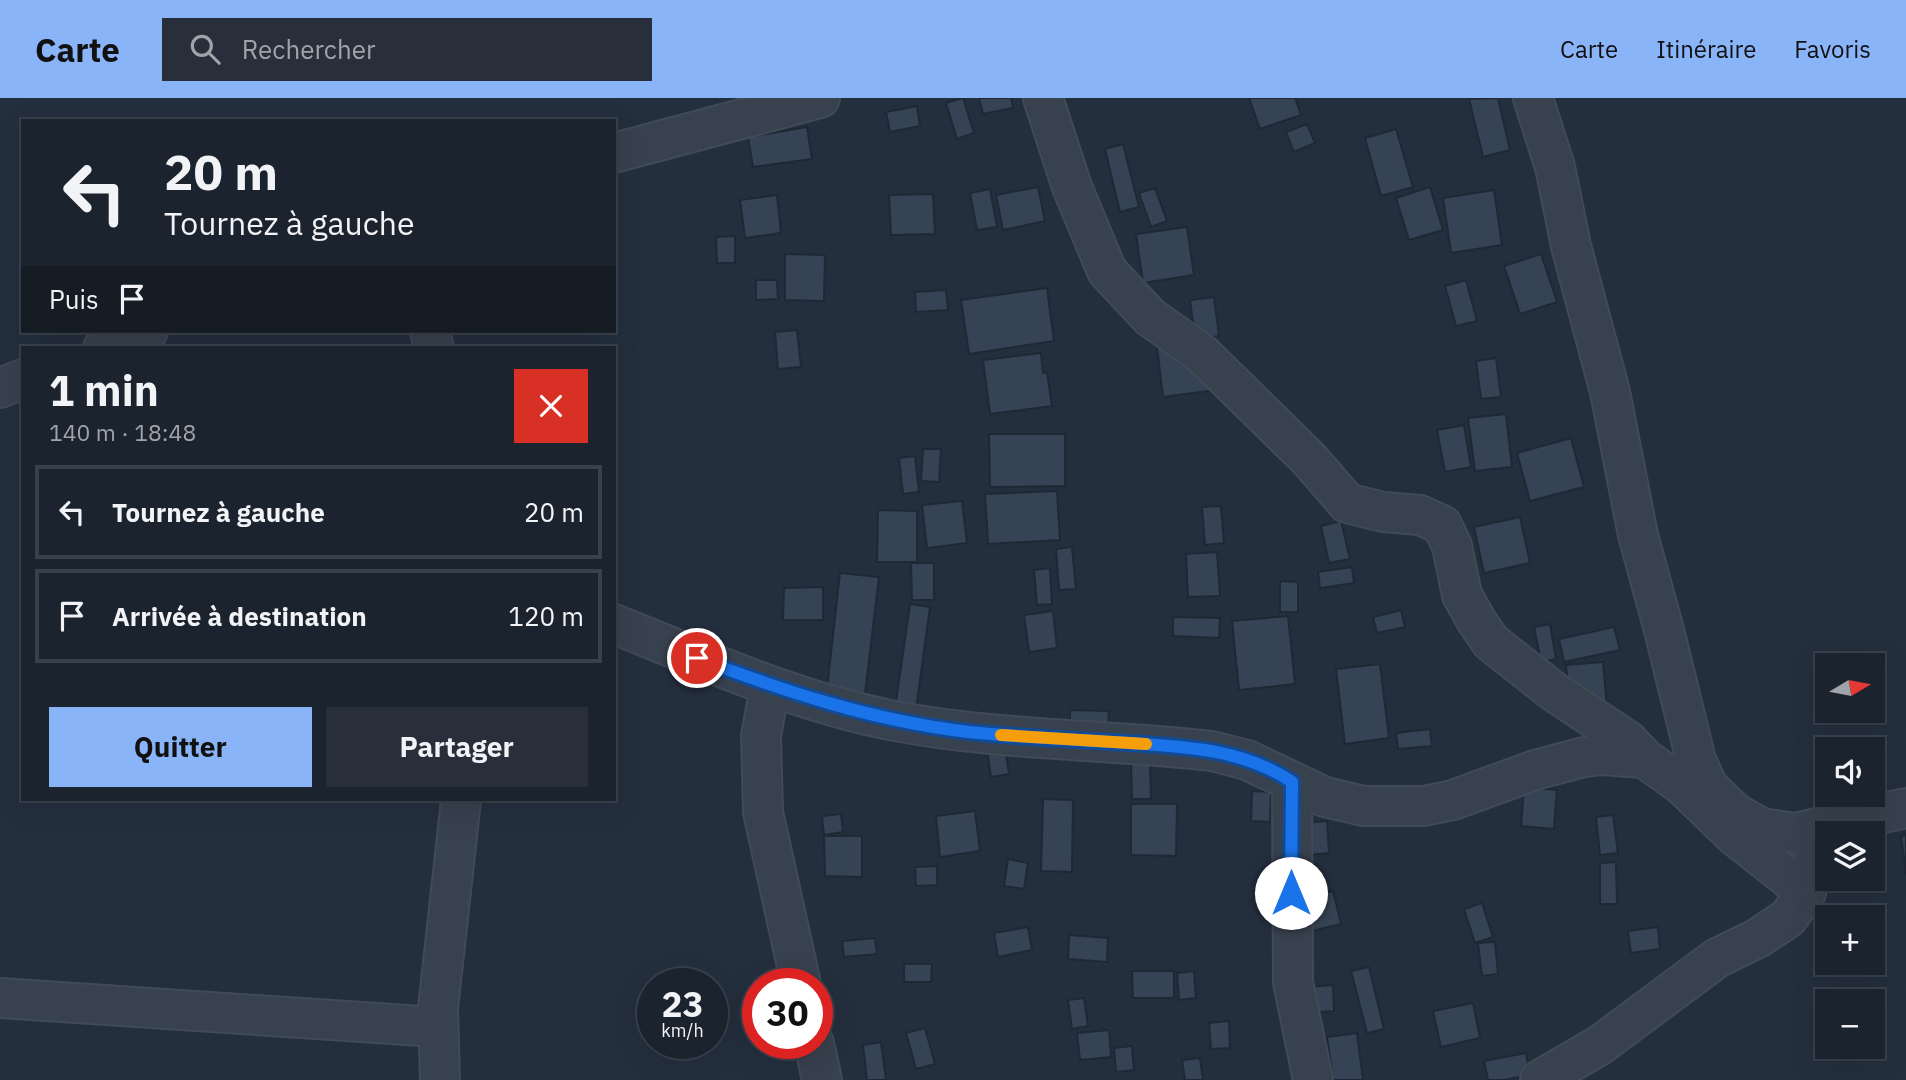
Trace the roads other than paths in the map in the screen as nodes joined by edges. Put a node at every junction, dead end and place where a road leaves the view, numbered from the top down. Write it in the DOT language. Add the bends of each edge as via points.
graph roads {
  1 [pos="820,98"];
  2 [pos="1043,98"];
  3 [pos="1533,98"];
  4 [pos="616,152"];
  5 [pos="143,333"];
  6 [pos="108,346"];
  7 [pos="21,380"];
  8 [pos="0,388"];
  9 [pos="616,625"];
  10 [pos="770,686"];
  11 [pos="1644,758"];
  12 [pos="1292,782"];
  13 [pos="461,801"];
  14 [pos="1906,808"];
  15 [pos="1848,821"];
  16 [pos="1815,828"];
  17 [pos="1815,853"];
  18 [pos="1806,892"];
  19 [pos="797,968"];
  20 [pos="0,998"];
  21 [pos="437,1027"];
  22 [pos="817,1059"];
  23 [pos="440,1080"];
  24 [pos="822,1080"];
  25 [pos="1312,1080"];
  26 [pos="1540,1080"];
  1 -- 4 [label="street"];
  2 -- 11 [label="street" via="1072,187 1107,271 1150,317 1202,354 1347,503 1420,516 1441,525 1451,546 1462,595 1491,642 1628,741"];
  3 -- 16 [label="street" via="1555,167 1610,392 1638,535 1696,760 1708,787 1735,813 1762,828 1795,833"];
  5 -- 6 [label="street"];
  7 -- 8 [label="street"];
  9 -- 10 [label="street"];
  10 -- 12 [label="street" via="841,708 956,730 1212,751 1247,760"];
  10 -- 19 [label="street" via="761,736 763,812"];
  11 -- 12 [label="street" via="1584,757 1424,806 1364,806 1325,797"];
  11 -- 18 [label="street"];
  12 -- 25 [label="street" via="1293,982"];
  13 -- 21 [label="street"];
  14 -- 15 [label="street"];
  17 -- 18 [label="street"];
  18 -- 26 [label="street" via="1788,918 1717,958 1600,1045"];
  20 -- 21 [label="street"];
  21 -- 23 [label="street"];
  22 -- 24 [label="street"];
}
